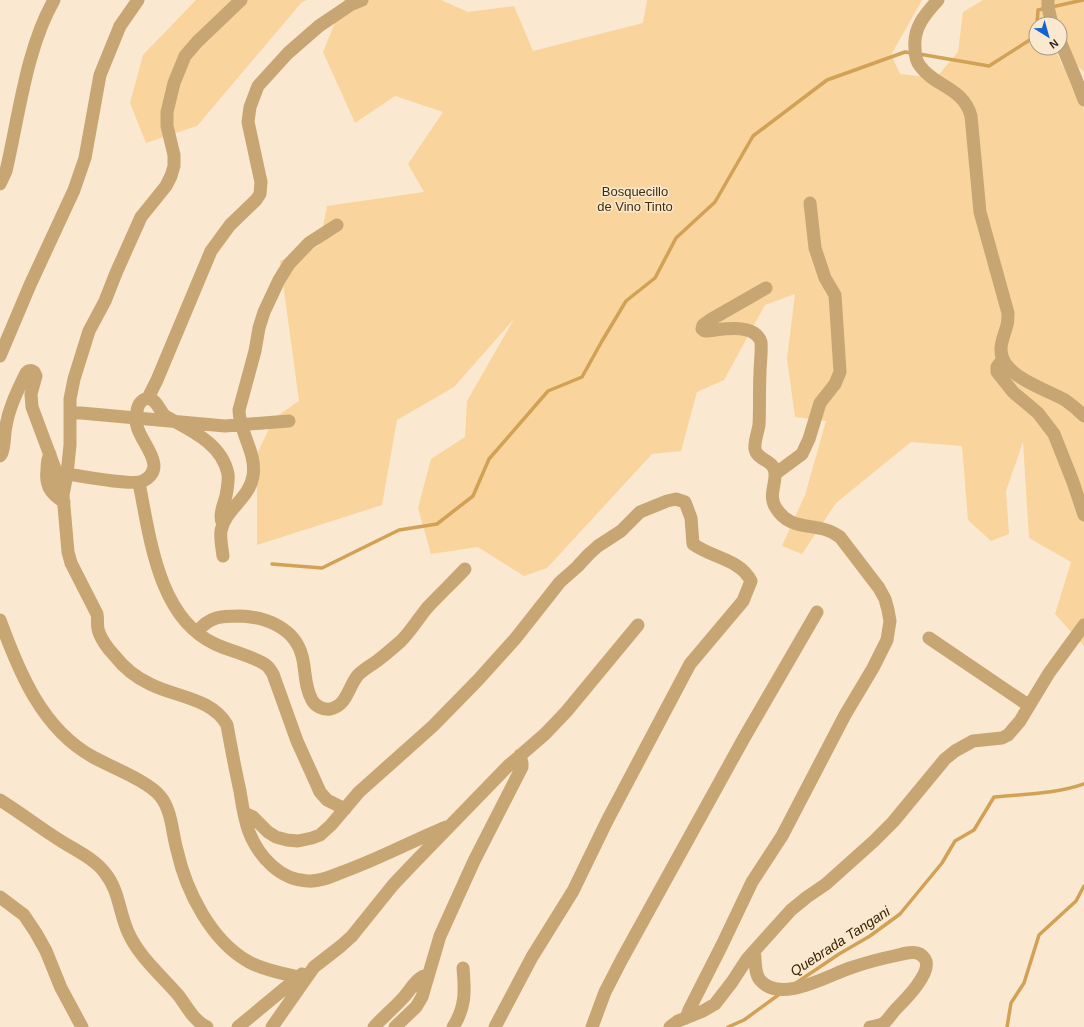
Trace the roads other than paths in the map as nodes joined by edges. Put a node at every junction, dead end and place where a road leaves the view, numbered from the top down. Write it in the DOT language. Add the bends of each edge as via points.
graph roads {
  1 [pos="54,0"];
  2 [pos="138,0"];
  3 [pos="241,0"];
  4 [pos="362,0"];
  5 [pos="938,0"];
  6 [pos="1048,0"];
  7 [pos="1050,16"];
  8 [pos="1068,49"];
  9 [pos="1066,56"];
  10 [pos="1084,75"];
  11 [pos="1084,100"];
  12 [pos="0,184"];
  13 [pos="810,203"];
  14 [pos="337,225"];
  15 [pos="766,288"];
  16 [pos="0,356"];
  17 [pos="1003,360"];
  18 [pos="148,398"];
  19 [pos="70,412"];
  20 [pos="1084,416"];
  21 [pos="136,418"];
  22 [pos="174,421"];
  23 [pos="289,421"];
  24 [pos="241,425"];
  25 [pos="50,454"];
  26 [pos="0,456"];
  27 [pos="67,474"];
  28 [pos="775,474"];
  29 [pos="139,483"];
  30 [pos="64,488"];
  31 [pos="64,502"];
  32 [pos="1084,515"];
  33 [pos="223,523"];
  34 [pos="223,556"];
  35 [pos="465,569"];
  36 [pos="817,612"];
  37 [pos="0,620"];
  38 [pos="638,625"];
  39 [pos="1084,625"];
  40 [pos="197,632"];
  41 [pos="928,638"];
  42 [pos="1028,705"];
  43 [pos="520,755"];
  44 [pos="0,800"];
  45 [pos="345,809"];
  46 [pos="244,813"];
  47 [pos="449,827"];
  48 [pos="0,897"];
  49 [pos="754,951"];
  50 [pos="314,967"];
  51 [pos="463,968"];
  52 [pos="428,975"];
  53 [pos="298,977"];
  54 [pos="686,1018"];
  55 [pos="879,1026"];
  56 [pos="82,1027"];
  57 [pos="207,1027"];
  58 [pos="238,1027"];
  59 [pos="272,1027"];
  60 [pos="374,1027"];
  61 [pos="395,1027"];
  62 [pos="453,1027"];
  63 [pos="495,1027"];
  64 [pos="592,1027"];
  65 [pos="670,1027"];
  1 -- 12 [label="street" via="46,15 28,67 6,171"];
  2 -- 16 [label="street" via="120,26 100,75 84,158 74,190"];
  3 -- 19 [label="street" via="185,56 174,83 167,112 167,126 174,154 171,176 141,217 105,301 89,331 74,379"];
  4 -- 18 [label="street" via="319,26 288,53 258,86 250,107 248,122 261,182 260,194 230,225 211,251"];
  5 -- 17 [label="street" via="920,23 914,41 916,57 923,69 958,94 969,109 980,212 1007,304 1007,325 1001,350"];
  6 -- 7 [label="street"];
  8 -- 10 [label="street"];
  9 -- 11 [label="street"];
  13 -- 28 [label="street" via="816,248 825,278 835,295 840,372 835,384 820,403 802,454"];
  14 -- 24 [label="street" via="318,236 298,253 271,297 259,328 239,410"];
  15 -- 28 [label="street" via="710,320 702,329 741,329 758,336 761,360 759,426 755,450 758,456 772,464"];
  17 -- 20 [label="street" via="1020,377 1065,400"];
  17 -- 32 [label="street" via="997,367 997,372 1013,392 1038,413 1054,434"];
  18 -- 21 [label="street" via="138,406"];
  18 -- 22 [label="street" via="154,401 165,416"];
  19 -- 21 [label="street"];
  19 -- 27 [label="street"];
  21 -- 22 [label="street"];
  21 -- 29 [label="street" via="136,425 154,468 149,478"];
  22 -- 24 [label="street"];
  22 -- 33 [label="street" via="199,434 211,444 223,461 228,475 228,485 221,516"];
  23 -- 24 [label="street"];
  24 -- 33 [label="street" via="253,466 253,477 250,488"];
  25 -- 26 [label="street" via="32,407 31,394 36,376 30,370 26,373 9,411"];
  25 -- 30 [label="street"];
  25 -- 31 [label="street" via="46,482 53,495"];
  27 -- 29 [label="street"];
  27 -- 30 [label="street"];
  28 -- 54 [label="street" via="772,494 775,507 790,522 801,526 824,528 840,537 879,588 888,610 889,630 873,668 845,715 782,836 752,882"];
  29 -- 40 [label="street" via="155,561 172,604"];
  30 -- 31 [label="street"];
  31 -- 46 [label="street" via="71,563 97,614 98,628 109,650 121,665 141,679 212,708 224,720"];
  33 -- 34 [label="street"];
  35 -- 40 [label="street" via="400,642 358,676 341,704 332,708 322,708 312,700 305,680 300,648 285,629 261,618 223,616 210,621"];
  36 -- 64 [label="street" via="622,959 605,992"];
  37 -- 53 [label="street" via="25,683 62,735 92,757 154,789 163,799 188,887 204,916 222,940 238,955 256,965"];
  38 -- 43 [label="street" via="566,712"];
  39 -- 42 [label="street"];
  40 -- 45 [label="street" via="214,644 258,661 269,668 320,792 328,800"];
  41 -- 42 [label="street"];
  42 -- 49 [label="street" via="1020,721 1008,735 973,741 945,759 893,822 826,884 791,910"];
  43 -- 47 [label="street"];
  43 -- 52 [label="street" via="522,767 474,861 440,936"];
  44 -- 57 [label="street" via="100,866 113,883 123,921 136,947 189,1011"];
  45 -- 46 [label="street" via="320,835 298,840 276,837"];
  45 -- 63 [label="street" via="478,680 515,639 560,582 640,512 676,499 685,502 691,518 693,544 700,550 738,565 748,574 751,581 743,601 690,664 573,890 532,957"];
  46 -- 47 [label="street" via="256,848 265,859 286,875 309,882 354,868"];
  47 -- 50 [label="street" via="393,885 352,936"];
  48 -- 56 [label="street" via="24,915 36,933"];
  49 -- 54 [label="street" via="715,1004"];
  49 -- 55 [label="street" via="759,979 768,988 777,990 811,984 873,960 914,952 919,954 926,960 925,972 911,993"];
  50 -- 53 [label="street"];
  50 -- 59 [label="street"];
  51 -- 62 [label="street" via="463,1003 460,1017"];
  52 -- 60 [label="street" via="416,982"];
  52 -- 61 [label="street" via="422,997 416,1007"];
  53 -- 58 [label="street"];
  54 -- 65 [label="street"];
}
